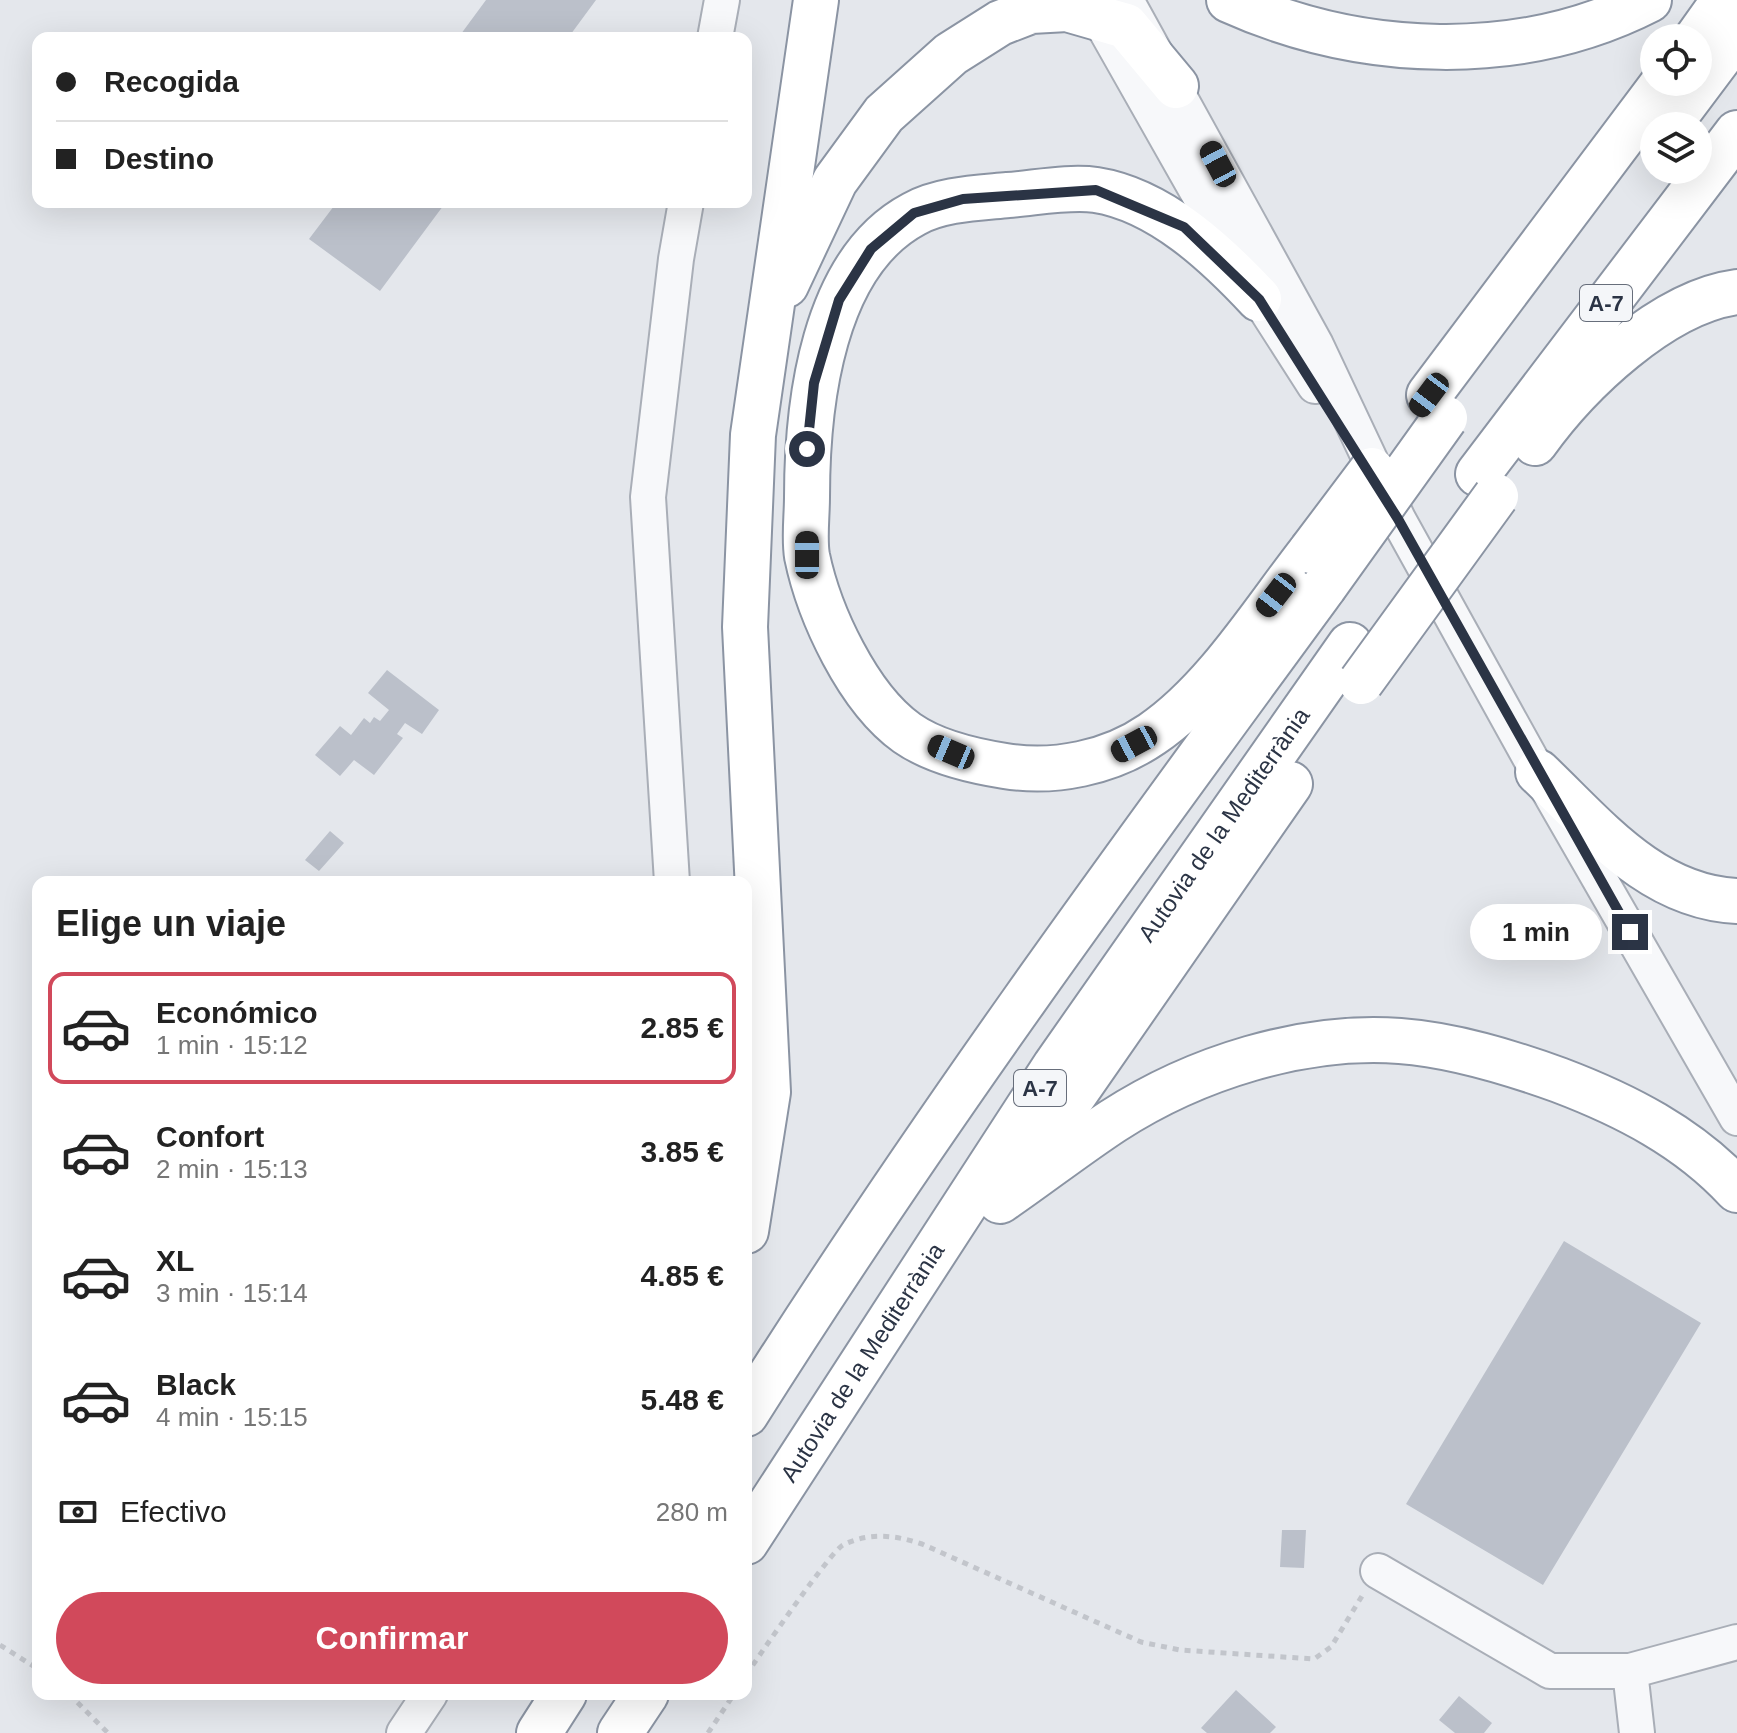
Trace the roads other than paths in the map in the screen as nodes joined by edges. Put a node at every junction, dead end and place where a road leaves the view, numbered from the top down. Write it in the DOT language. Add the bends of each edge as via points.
graph roads {
  1 [pos="722,0"];
  2 [pos="816,0"];
  3 [pos="1229,0"];
  4 [pos="1649,0"];
  5 [pos="1724,0"];
  6 [pos="1105,6"];
  7 [pos="1707,24"];
  8 [pos="716,32"];
  9 [pos="1737,34"];
  10 [pos="1176,86"];
  11 [pos="1654,96"];
  12 [pos="1678,112"];
  13 [pos="1737,133"];
  14 [pos="1640,161"];
  15 [pos="685,208"];
  16 [pos="1737,292"];
  17 [pos="1259,299"];
  18 [pos="765,338"];
  19 [pos="1437,406"];
  20 [pos="1487,485"];
  21 [pos="1398,519"];
  22 [pos="1317,569"];
  23 [pos="1356,664"];
  24 [pos="1538,772"];
  25 [pos="672,876"];
  26 [pos="1737,901"];
  27 [pos="1737,1118"];
  28 [pos="1737,1190"];
  29 [pos="752,1193"];
  30 [pos="1000,1201"];
  31 [pos="883,1334"];
  32 [pos="752,1404"];
  33 [pos="752,1533"];
  34 [pos="1378,1571"];
  35 [pos="1737,1642"];
  36 [pos="1630,1671"];
  37 [pos="426,1700"];
  38 [pos="527,1700"];
  39 [pos="560,1700"];
  40 [pos="642,1700"];
  41 [pos="404,1733"];
  42 [pos="506,1733"];
  43 [pos="539,1733"];
  44 [pos="620,1733"];
  45 [pos="1637,1733"];
  1 -- 8 [label="street"];
  2 -- 18 [label="highway"];
  3 -- 4 [label="highway" via="1274,20 1362,42 1449,48 1531,39"];
  5 -- 7 [label="highway"];
  6 -- 10 [label="highway"];
  6 -- 17 [label="street"];
  6 -- 18 [label="highway" via="1031,11 1000,23 951,54 884,114 835,181"];
  9 -- 12 [label="highway"];
  10 -- 21 [label="street" via="1316,345"];
  11 -- 19 [label="highway"];
  13 -- 20 [label="highway, Autovia de la Mediterrània / A-7"];
  14 -- 19 [label="highway, A-7"];
  15 -- 25 [label="street" via="648,497"];
  16 -- 20 [label="highway" via="1685,307 1633,344"];
  17 -- 21 [label="street"];
  17 -- 22 [label="highway" via="1184,227 1096,190 963,199 914,213 871,249 839,300 814,383 807,449 807,555 833,635 865,688 908,733 972,761 1038,771 1118,753 1151,735 1191,704"];
  18 -- 29 [label="highway" via="753,435 745,627 768,1092"];
  19 -- 22 [label="highway, A-7, bridge"];
  20 -- 23 [label="highway, Autovia de la Mediterrània / A-7"];
  21 -- 24 [label="street"];
  22 -- 32 [label="highway, A-7" via="1133,846 829,1282"];
  23 -- 30 [label="highway"];
  23 -- 31 [label="highway, Autovia de la Mediterrània / A-7" via="1055,1066"];
  24 -- 26 [label="highway" via="1610,845 1652,875 1711,900"];
  24 -- 27 [label="street"];
  28 -- 30 [label="highway" via="1665,1128 1605,1097 1528,1069 1400,1041 1319,1044 1223,1068 1115,1120"];
  30 -- 31 [label="highway"];
  31 -- 33 [label="highway, Autovia de la Mediterrània / A-7"];
  34 -- 36 [label="street" via="1550,1671"];
  35 -- 36 [label="street"];
  36 -- 45 [label="street"];
  37 -- 41 [label="street"];
  38 -- 42 [label="highway"];
  39 -- 43 [label="highway"];
  40 -- 44 [label="highway"];
}
